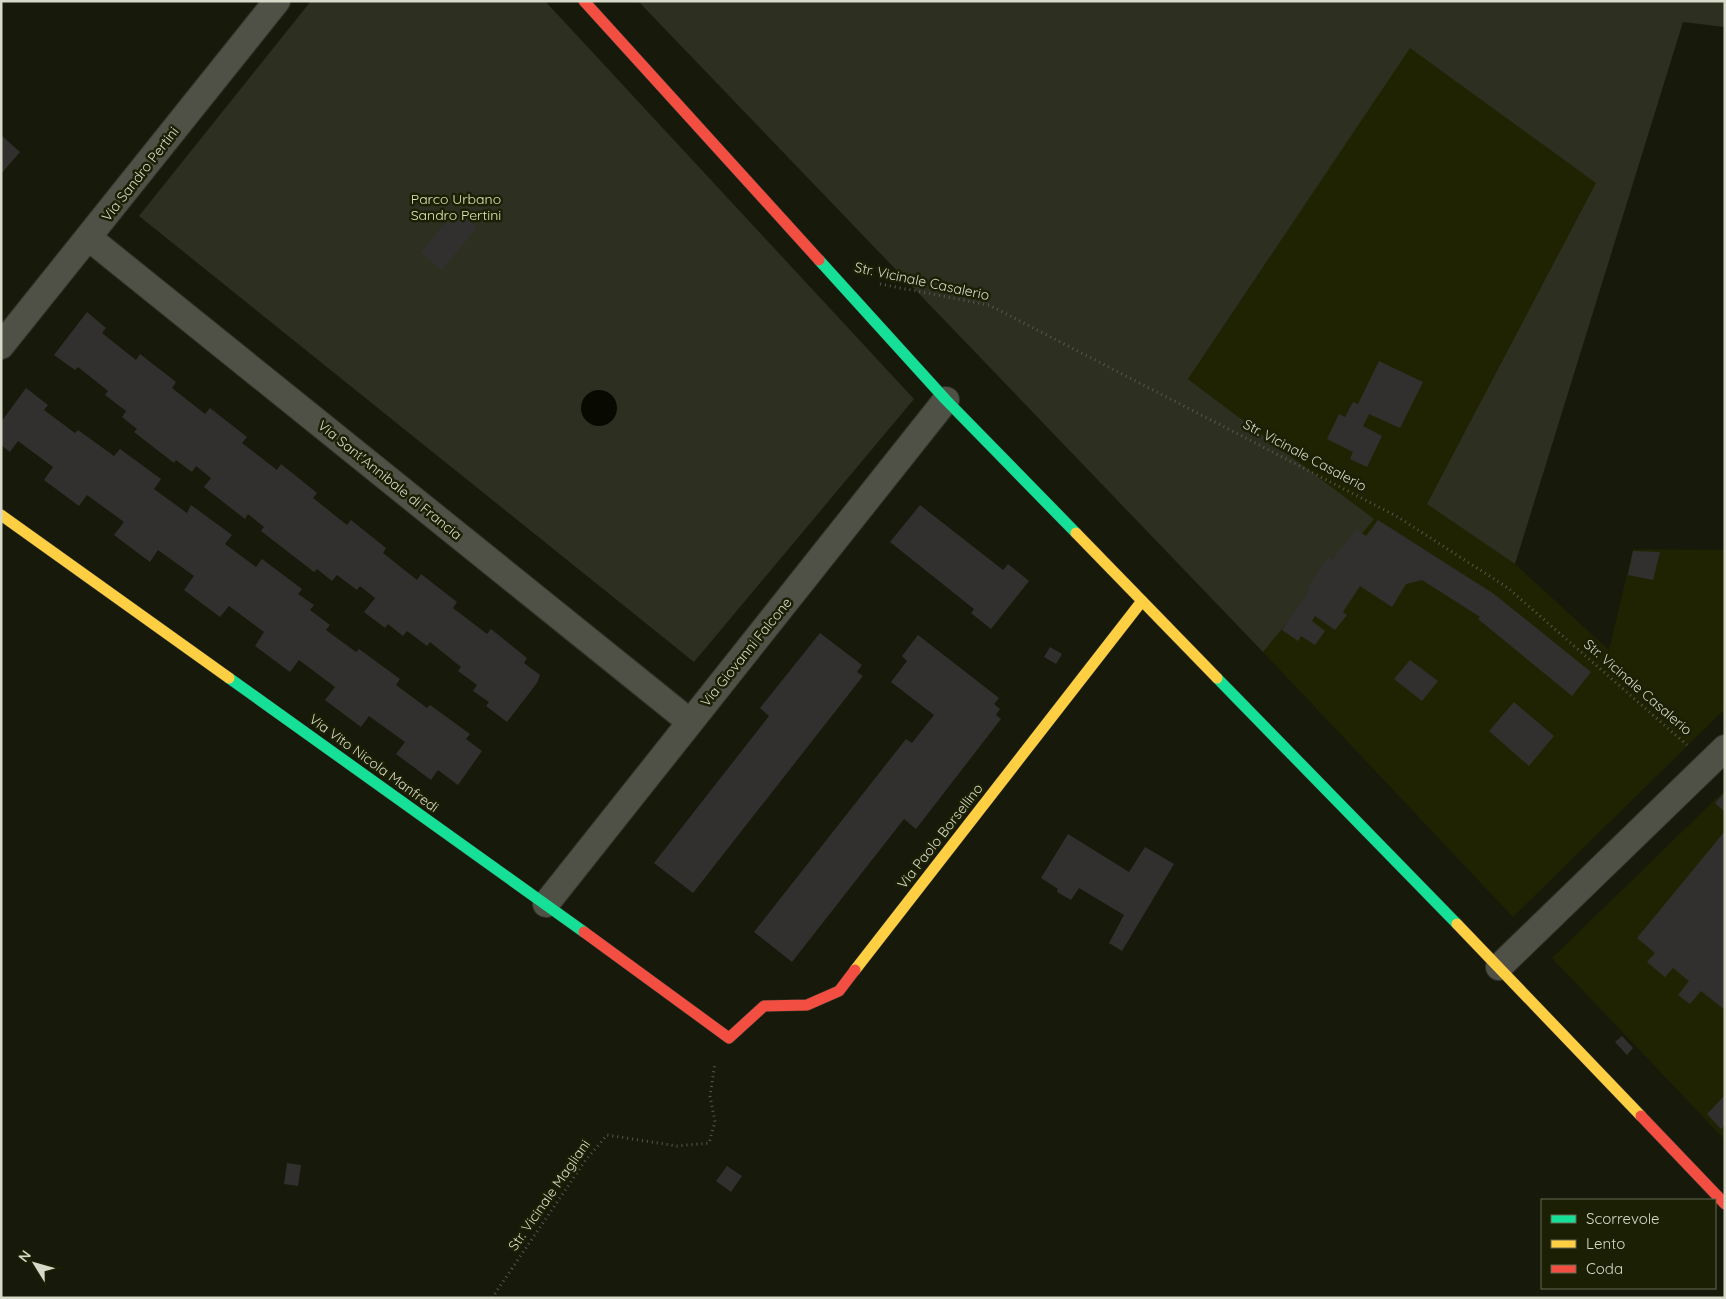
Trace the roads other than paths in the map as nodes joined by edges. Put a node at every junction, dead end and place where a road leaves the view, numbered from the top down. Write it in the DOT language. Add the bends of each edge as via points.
graph roads {
  1 [pos="277,1"];
  2 [pos="584,1"];
  3 [pos="89,238"];
  4 [pos="1,346"];
  5 [pos="946,400"];
  6 [pos="1,515"];
  7 [pos="1142,601"];
  8 [pos="690,722"];
  9 [pos="1716,757"];
  10 [pos="546,904"];
  11 [pos="1499,967"];
  12 [pos="728,1038"];
  13 [pos="1725,1204"];
  1 -- 3 [label="street, Via Sandro Pertini"];
  2 -- 5 [label="main road"];
  3 -- 4 [label="street, Via Sandro Pertini"];
  3 -- 8 [label="street, Via Sant'Annibale di Francia"];
  5 -- 7 [label="main road"];
  5 -- 8 [label="street, Via Giovanni Falcone"];
  6 -- 10 [label="main road, Via Vito Nicola Manfredi"];
  7 -- 11 [label="main road"];
  7 -- 12 [label="main road, Via Paolo Borsellino" via="839,991 807,1005 764,1006"];
  8 -- 10 [label="street, Via Giovanni Falcone"];
  9 -- 11 [label="street"];
  10 -- 12 [label="main road, Via Vito Nicola Manfredi"];
  11 -- 13 [label="main road"];
}
